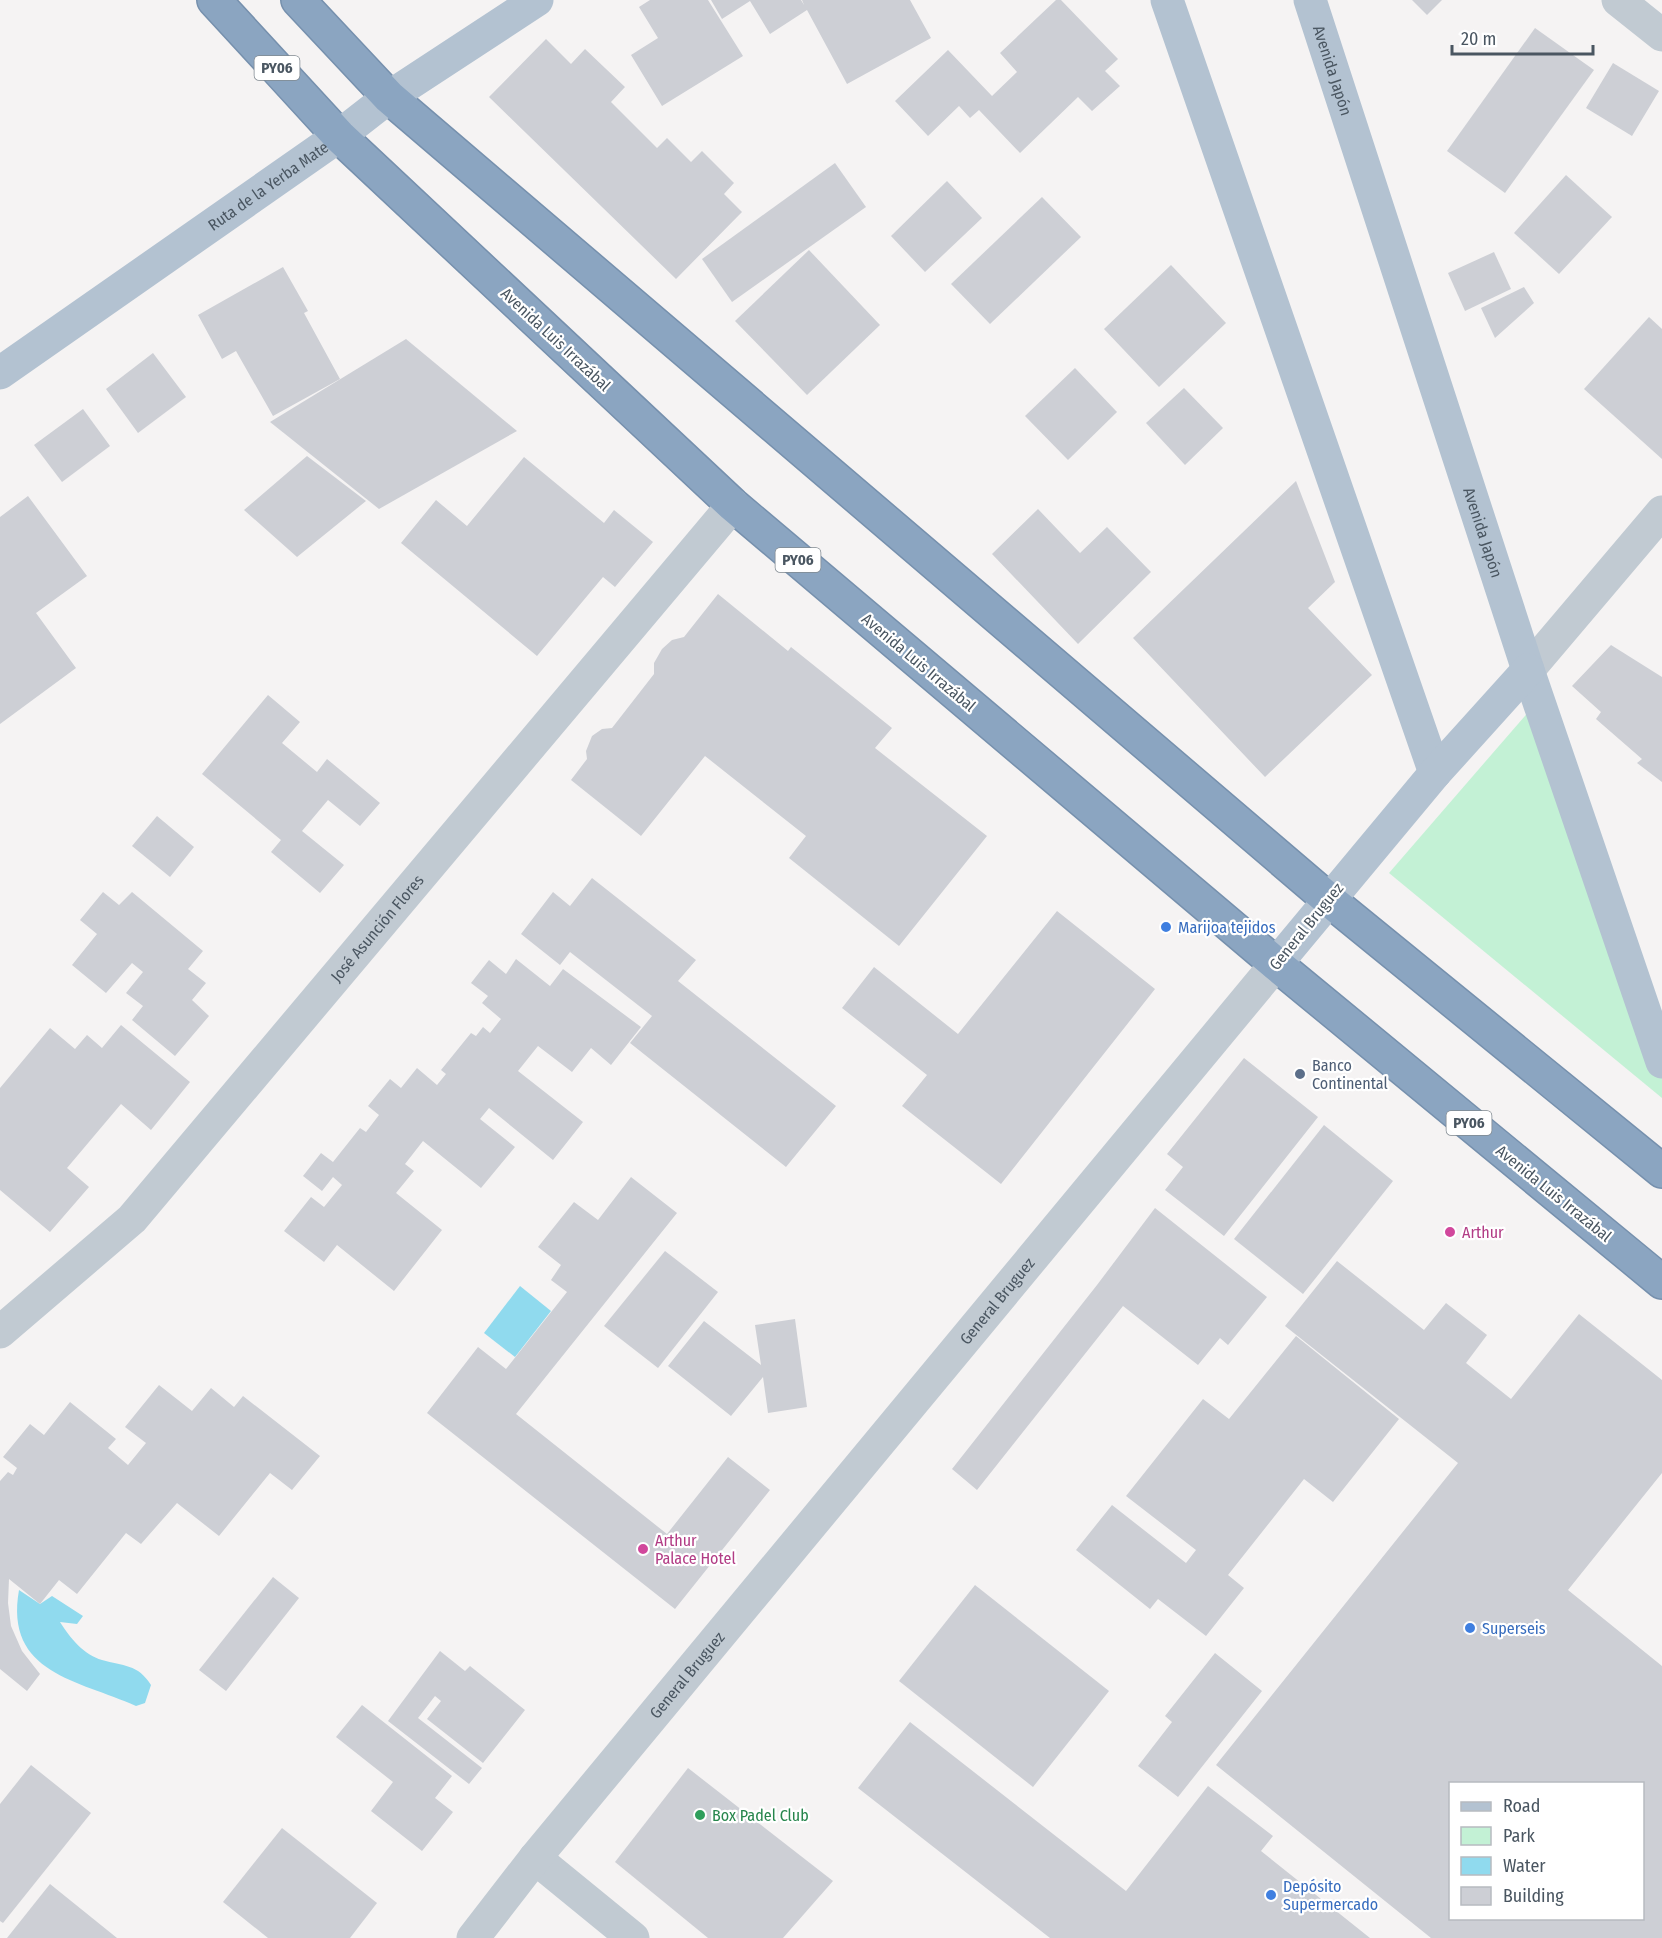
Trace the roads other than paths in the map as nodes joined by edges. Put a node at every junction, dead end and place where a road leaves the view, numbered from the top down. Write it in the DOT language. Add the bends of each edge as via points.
graph roads {
  1 [pos="214,0"];
  2 [pos="298,0"];
  3 [pos="537,0"];
  4 [pos="1167,0"];
  5 [pos="1310,0"];
  6 [pos="1618,0"];
  7 [pos="1662,35"];
  8 [pos="389,97"];
  9 [pos="339,136"];
  10 [pos="0,373"];
  11 [pos="733,505"];
  12 [pos="1662,512"];
  13 [pos="1528,670"];
  14 [pos="1435,773"];
  15 [pos="1328,899"];
  16 [pos="1276,964"];
  17 [pos="1662,1062"];
  18 [pos="1662,1170"];
  19 [pos="1662,1282"];
  20 [pos="0,1332"];
  21 [pos="536,1858"];
  22 [pos="473,1938"];
  23 [pos="633,1938"];
  1 -- 9 [label="highway, Avenida Luis Irrazábal / PY06"];
  2 -- 8 [label="highway"];
  3 -- 8 [label="main road, Ruta de la Yerba Mate"];
  4 -- 14 [label="main road"];
  5 -- 13 [label="main road, Avenida Japón"];
  6 -- 7 [label="street"];
  8 -- 9 [label="main road, Ruta de la Yerba Mate"];
  8 -- 15 [label="highway"];
  9 -- 10 [label="main road, Ruta de la Yerba Mate"];
  9 -- 11 [label="highway, Avenida Luis Irrazábal / PY06"];
  11 -- 16 [label="highway, Avenida Luis Irrazábal / PY06"];
  11 -- 20 [label="street, José Asunción Flores" via="132,1219"];
  12 -- 13 [label="street"];
  13 -- 14 [label="main road, General Bruguez"];
  13 -- 17 [label="main road, Avenida Japón"];
  14 -- 15 [label="main road, General Bruguez"];
  15 -- 16 [label="main road, General Bruguez"];
  15 -- 18 [label="highway"];
  16 -- 19 [label="highway, Avenida Luis Irrazábal / PY06"];
  16 -- 21 [label="street, General Bruguez"];
  21 -- 22 [label="street, General Bruguez"];
  21 -- 23 [label="street"];
}
